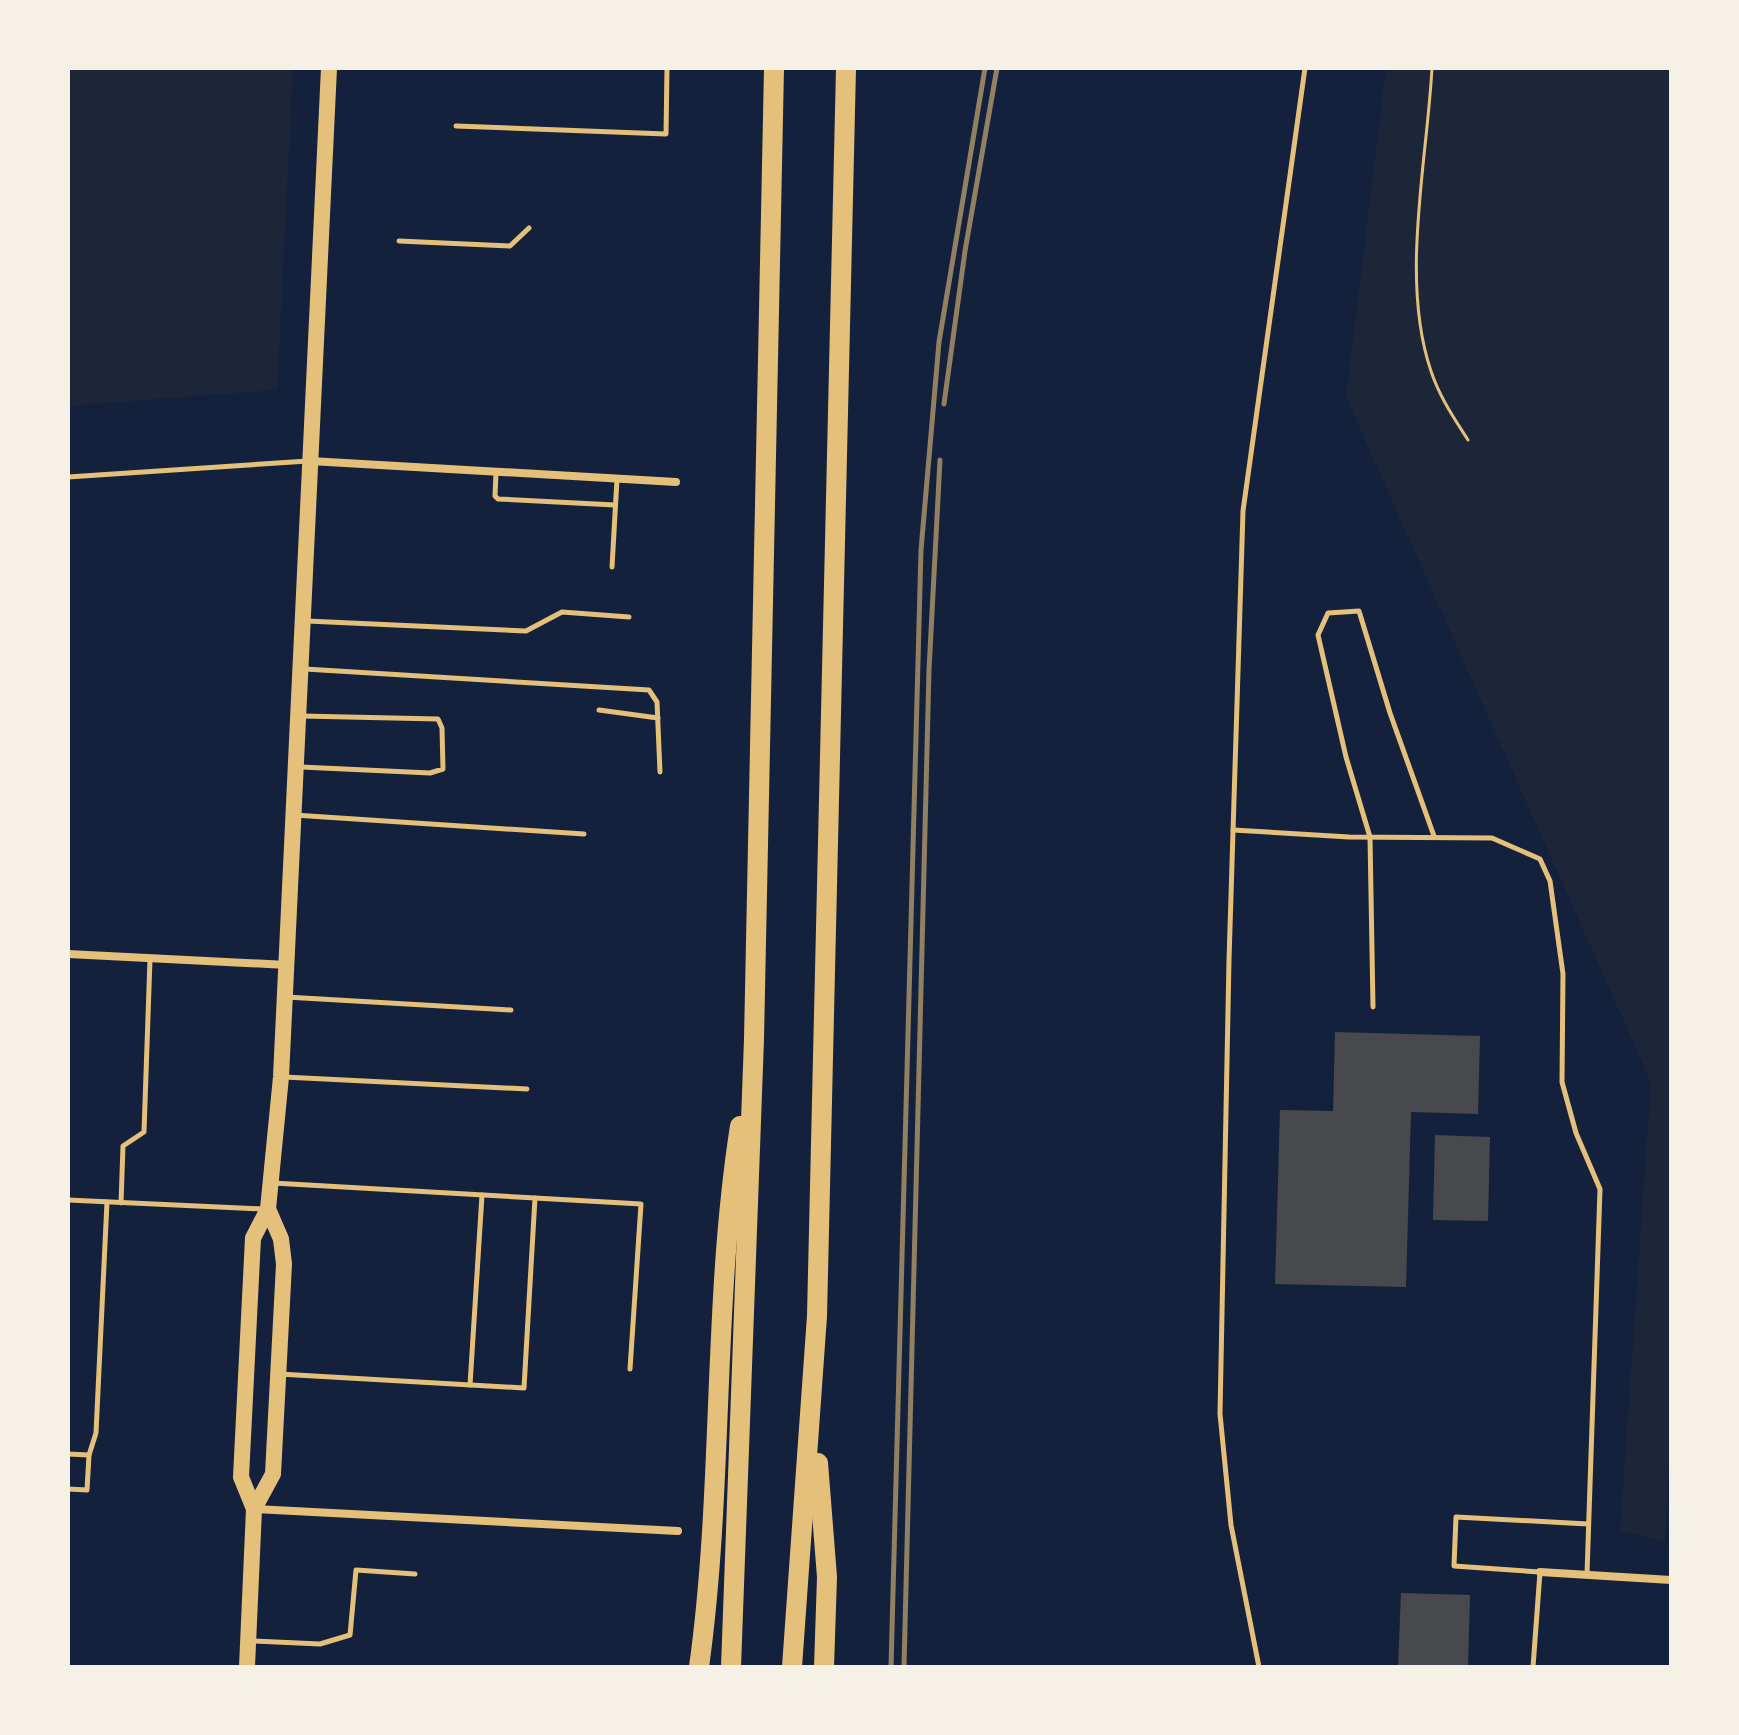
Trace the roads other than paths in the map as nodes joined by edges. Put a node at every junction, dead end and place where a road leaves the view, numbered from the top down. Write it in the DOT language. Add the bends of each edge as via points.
graph roads {
  1 [pos="329,68"];
  2 [pos="667,68"];
  3 [pos="774,68"];
  4 [pos="846,68"];
  5 [pos="1305,68"];
  6 [pos="456,126"];
  7 [pos="529,228"];
  8 [pos="399,241"];
  9 [pos="309,461"];
  10 [pos="496,472"];
  11 [pos="68,477"];
  12 [pos="617,479"];
  13 [pos="676,482"];
  14 [pos="615,505"];
  15 [pos="612,567"];
  16 [pos="629,617"];
  17 [pos="302,621"];
  18 [pos="300,669"];
  19 [pos="599,710"];
  20 [pos="298,716"];
  21 [pos="658,718"];
  22 [pos="296,767"];
  23 [pos="660,772"];
  24 [pos="293,815"];
  25 [pos="1233,830"];
  26 [pos="584,834"];
  27 [pos="1434,836"];
  28 [pos="1370,837"];
  29 [pos="68,954"];
  30 [pos="150,958"];
  31 [pos="287,965"];
  32 [pos="285,997"];
  33 [pos="1373,1007"];
  34 [pos="511,1010"];
  35 [pos="754,1039"];
  36 [pos="281,1077"];
  37 [pos="527,1089"];
  38 [pos="270,1183"];
  39 [pos="482,1195"];
  40 [pos="535,1198"];
  41 [pos="68,1200"];
  42 [pos="107,1202"];
  43 [pos="121,1203"];
  44 [pos="268,1209"];
  45 [pos="630,1369"];
  46 [pos="278,1374"];
  47 [pos="470,1385"];
  48 [pos="813,1400"];
  49 [pos="68,1454"];
  50 [pos="89,1455"];
  51 [pos="68,1489"];
  52 [pos="254,1509"];
  53 [pos="1588,1524"];
  54 [pos="678,1531"];
  55 [pos="1540,1572"];
  56 [pos="415,1574"];
  57 [pos="1587,1574"];
  58 [pos="1671,1580"];
  59 [pos="248,1641"];
  60 [pos="247,1667"];
  61 [pos="699,1667"];
  62 [pos="731,1667"];
  63 [pos="792,1667"];
  64 [pos="824,1667"];
  65 [pos="1259,1667"];
  66 [pos="1533,1667"];
  1 -- 9 [label="main road"];
  2 -- 6 [label="lane" via="666,134"];
  3 -- 35 [label="highway"];
  4 -- 48 [label="highway"];
  5 -- 25 [label="lane" via="1243,511"];
  7 -- 8 [label="lane" via="510,246"];
  9 -- 10 [label="street"];
  9 -- 11 [label="lane"];
  9 -- 17 [label="main road"];
  10 -- 12 [label="street"];
  10 -- 14 [label="lane" via="498,499"];
  12 -- 13 [label="street"];
  12 -- 14 [label="lane"];
  14 -- 15 [label="lane"];
  16 -- 17 [label="lane" via="562,612 526,631"];
  17 -- 18 [label="main road"];
  18 -- 20 [label="main road"];
  18 -- 21 [label="lane" via="643,688 654,693"];
  19 -- 21 [label="lane"];
  20 -- 22 [label="main road"];
  20 -- 22 [label="lane" via="438,719 443,769 430,773"];
  21 -- 23 [label="lane"];
  22 -- 24 [label="main road"];
  24 -- 26 [label="lane"];
  24 -- 31 [label="main road"];
  25 -- 28 [label="lane"];
  25 -- 65 [label="lane" via="1220,1414 1231,1525"];
  27 -- 28 [label="lane"];
  27 -- 28 [label="lane" via="1359,611 1328,613 1318,635"];
  27 -- 53 [label="lane" via="1492,838 1540,859 1550,881 1563,974 1562,1082 1600,1189"];
  28 -- 33 [label="lane"];
  29 -- 30 [label="street"];
  30 -- 31 [label="street"];
  30 -- 43 [label="lane" via="144,1132 123,1146"];
  31 -- 32 [label="main road"];
  32 -- 34 [label="lane"];
  32 -- 36 [label="main road"];
  35 -- 61 [label="highway" via="722,1276 711,1580"];
  35 -- 62 [label="highway"];
  36 -- 37 [label="lane"];
  36 -- 38 [label="main road"];
  38 -- 39 [label="lane"];
  38 -- 44 [label="main road"];
  39 -- 40 [label="lane"];
  39 -- 47 [label="lane"];
  40 -- 45 [label="lane" via="641,1204"];
  40 -- 47 [label="lane" via="524,1388"];
  41 -- 42 [label="lane"];
  42 -- 43 [label="lane"];
  42 -- 50 [label="lane" via="96,1433"];
  43 -- 44 [label="lane"];
  44 -- 46 [label="main road" via="281,1239 284,1264"];
  44 -- 52 [label="main road" via="253,1238 241,1477"];
  46 -- 47 [label="lane"];
  46 -- 52 [label="main road" via="273,1474"];
  48 -- 63 [label="highway"];
  48 -- 64 [label="highway" via="827,1577"];
  49 -- 50 [label="lane"];
  50 -- 51 [label="lane" via="87,1490"];
  52 -- 54 [label="street"];
  52 -- 59 [label="main road"];
  53 -- 55 [label="lane" via="1456,1517 1454,1566"];
  53 -- 57 [label="lane"];
  55 -- 57 [label="street"];
  55 -- 66 [label="lane"];
  56 -- 59 [label="lane" via="356,1570 350,1635 320,1644"];
  57 -- 58 [label="street"];
  59 -- 60 [label="main road"];
}
